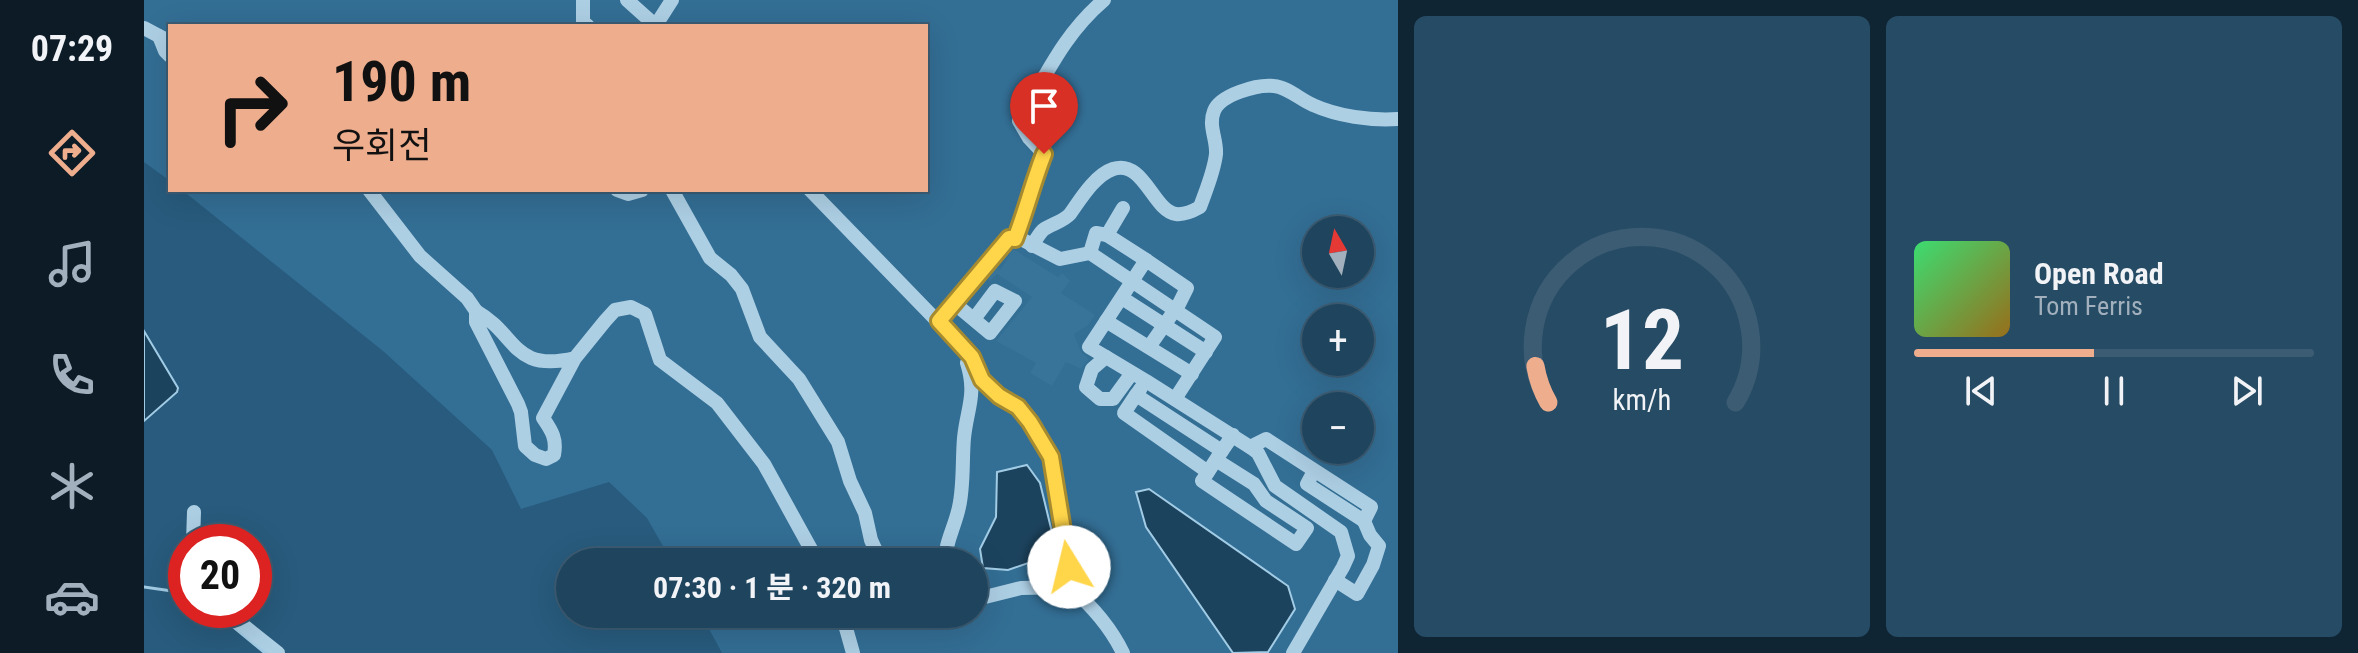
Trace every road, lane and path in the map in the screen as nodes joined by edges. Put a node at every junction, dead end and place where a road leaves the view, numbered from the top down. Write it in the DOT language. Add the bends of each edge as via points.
graph roads {
  1 [pos="582,0"];
  2 [pos="627,0"];
  3 [pos="672,0"];
  4 [pos="1104,0"];
  5 [pos="582,24"];
  6 [pos="654,24"];
  7 [pos="657,24"];
  8 [pos="144,28"];
  9 [pos="165,39"];
  10 [pos="1398,119"];
  11 [pos="371,192"];
  12 [pos="673,192"];
  13 [pos="812,192"];
  14 [pos="1123,208"];
  15 [pos="1107,235"];
  16 [pos="1015,239"];
  17 [pos="1032,246"];
  18 [pos="1090,253"];
  19 [pos="1146,260"];
  20 [pos="1132,281"];
  21 [pos="1122,298"];
  22 [pos="954,303"];
  23 [pos="1175,310"];
  24 [pos="476,311"];
  25 [pos="974,319"];
  26 [pos="939,321"];
  27 [pos="1106,321"];
  28 [pos="1164,325"];
  29 [pos="1149,347"];
  30 [pos="962,348"];
  31 [pos="1206,352"];
  32 [pos="1106,357"];
  33 [pos="575,358"];
  34 [pos="1132,373"];
  35 [pos="1192,374"];
  36 [pos="1146,381"];
  37 [pos="1136,395"];
  38 [pos="1100,399"];
  39 [pos="1175,399"];
  40 [pos="1124,413"];
  41 [pos="1233,435"];
  42 [pos="1250,447"];
  43 [pos="1215,461"];
  44 [pos="194,512"];
  45 [pos="194,524"];
  46 [pos="810,548"];
  47 [pos="875,548"];
  48 [pos="946,548"];
  49 [pos="1335,580"];
  50 [pos="1070,587"];
  51 [pos="988,596"];
  52 [pos="247,628"];
  53 [pos="846,628"];
  54 [pos="278,653"];
  55 [pos="853,653"];
  56 [pos="1123,653"];
  57 [pos="1293,653"];
  1 -- 5 [label="street"];
  2 -- 6 [label="street"];
  3 -- 7 [label="street"];
  4 -- 16 [label="street" via="1068,37 1019,121 1044,154"];
  8 -- 9 [label="street"];
  10 -- 17 [label="street" via="1348,116 1274,86 1240,91 1218,103 1212,115 1216,151 1200,207 1176,214 1166,210 1143,180 1127,169 1113,169"];
  11 -- 24 [label="street" via="420,256"];
  12 -- 47 [label="street" via="710,258 742,289 760,337 799,379 838,442"];
  13 -- 26 [label="street"];
  14 -- 15 [label="street"];
  15 -- 18 [label="street" via="1096,233"];
  15 -- 19 [label="street"];
  16 -- 17 [label="street"];
  16 -- 22 [label="street" via="1009,238"];
  17 -- 18 [label="street" via="1060,259"];
  18 -- 20 [label="street"];
  19 -- 20 [label="street"];
  19 -- 23 [label="street" via="1187,288"];
  20 -- 21 [label="street"];
  20 -- 23 [label="street"];
  21 -- 27 [label="street"];
  21 -- 28 [label="street"];
  22 -- 25 [label="street"];
  22 -- 26 [label="street"];
  23 -- 28 [label="street"];
  23 -- 31 [label="street" via="1215,337"];
  24 -- 33 [label="street" via="518,352 542,362"];
  24 -- 33 [label="street" via="476,322 521,412 525,446 546,459 556,446 543,418"];
  26 -- 30 [label="street"];
  27 -- 29 [label="street"];
  27 -- 32 [label="street" via="1089,347"];
  28 -- 29 [label="street"];
  28 -- 31 [label="street"];
  29 -- 35 [label="street"];
  30 -- 48 [label="street" via="972,378 972,402 959,509"];
  30 -- 50 [label="street" via="982,380 1018,407 1051,457"];
  31 -- 35 [label="street"];
  32 -- 34 [label="street"];
  32 -- 38 [label="street" via="1092,369 1086,387"];
  33 -- 46 [label="street" via="615,310 631,307 645,314 660,360 717,403 764,464"];
  34 -- 36 [label="street"];
  34 -- 38 [label="street" via="1113,399"];
  35 -- 39 [label="street"];
  36 -- 37 [label="street"];
  36 -- 39 [label="street"];
  37 -- 40 [label="street"];
  37 -- 43 [label="street"];
  38 -- 40 [label="street"];
  39 -- 41 [label="street"];
  40 -- 43 [label="street"];
  41 -- 42 [label="street"];
  41 -- 43 [label="street"];
  42 -- 49 [label="street" via="1275,486 1341,532 1348,556"];
  42 -- 49 [label="street" via="1266,439 1371,507 1364,521 1379,546 1373,565 1357,594"];
  43 -- 43 [label="street" via="1202,481 1296,544 1307,528 1266,501 1254,484"];
  44 -- 45 [label="street"];
  49 -- 57 [label="street"];
  50 -- 51 [label="street" via="1021,588"];
  50 -- 56 [label="street" via="1114,633"];
  52 -- 54 [label="street"];
  53 -- 55 [label="street"];
}
